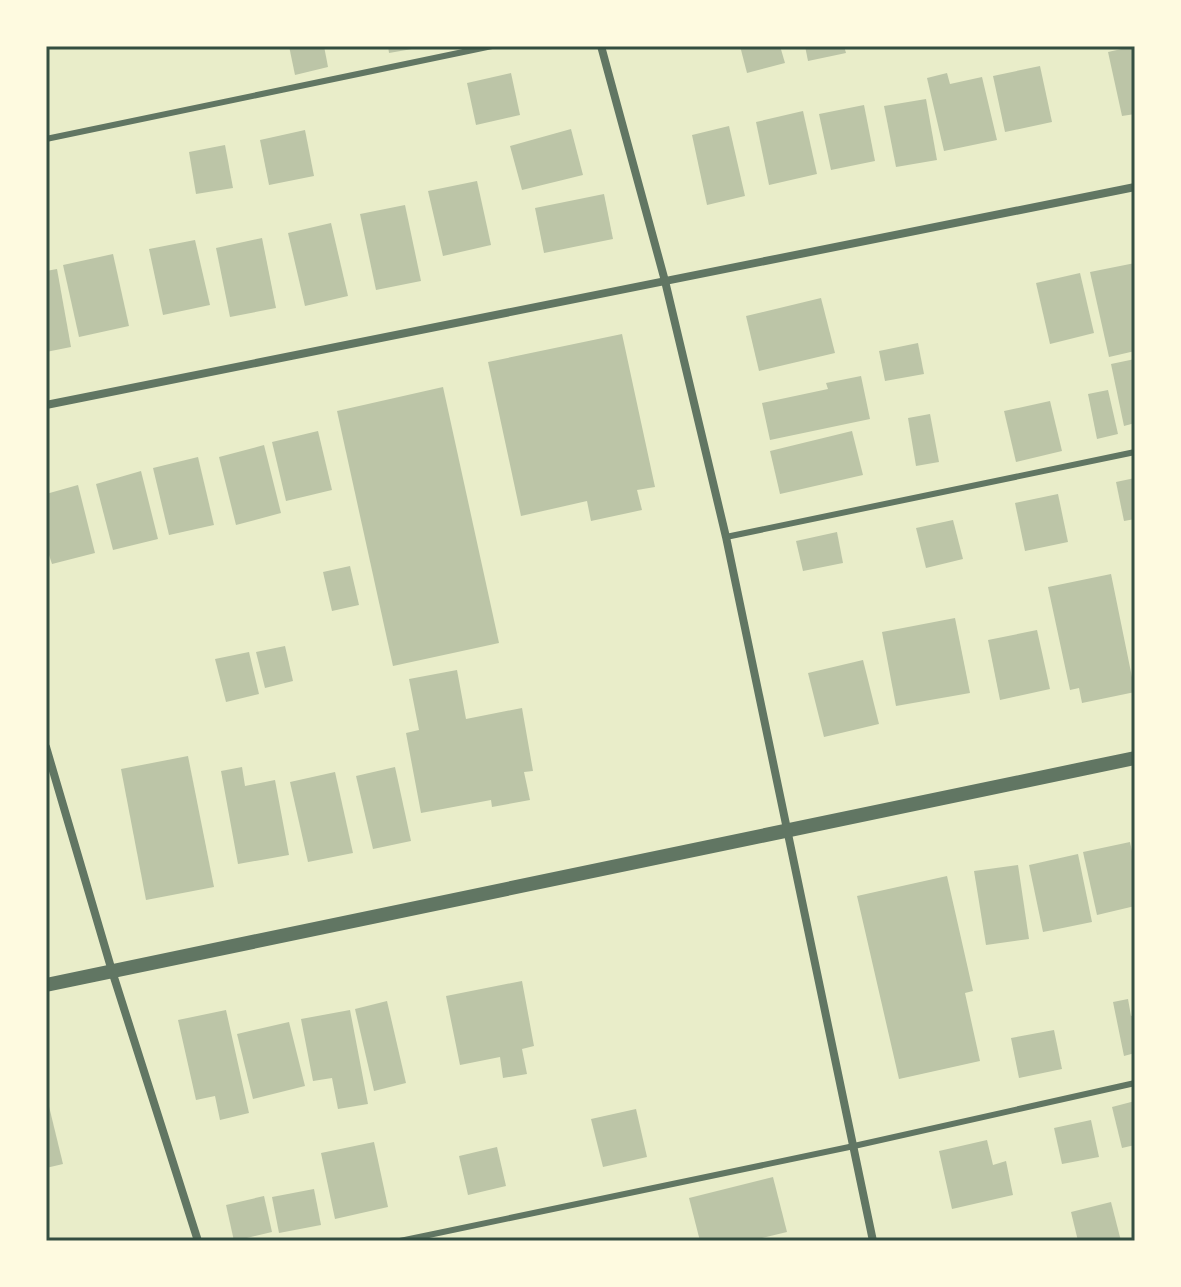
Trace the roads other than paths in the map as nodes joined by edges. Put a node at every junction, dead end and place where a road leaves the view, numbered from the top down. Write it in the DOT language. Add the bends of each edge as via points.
graph roads {
  1 [pos="492,46"];
  2 [pos="601,46"];
  3 [pos="46,139"];
  4 [pos="1135,187"];
  5 [pos="665,281"];
  6 [pos="46,405"];
  7 [pos="1135,452"];
  8 [pos="726,537"];
  9 [pos="46,747"];
  10 [pos="1135,758"];
  11 [pos="787,830"];
  12 [pos="112,971"];
  13 [pos="46,985"];
  14 [pos="1135,1083"];
  15 [pos="854,1146"];
  16 [pos="198,1241"];
  17 [pos="400,1241"];
  18 [pos="873,1241"];
  1 -- 3 [label="lane"];
  2 -- 5 [label="street"];
  4 -- 5 [label="street"];
  5 -- 6 [label="street"];
  5 -- 8 [label="street"];
  7 -- 8 [label="lane"];
  8 -- 11 [label="street"];
  9 -- 12 [label="street"];
  10 -- 11 [label="street"];
  11 -- 12 [label="street"];
  11 -- 15 [label="street"];
  12 -- 13 [label="street"];
  12 -- 16 [label="street"];
  14 -- 15 [label="lane"];
  15 -- 17 [label="lane"];
  15 -- 18 [label="street"];
}
